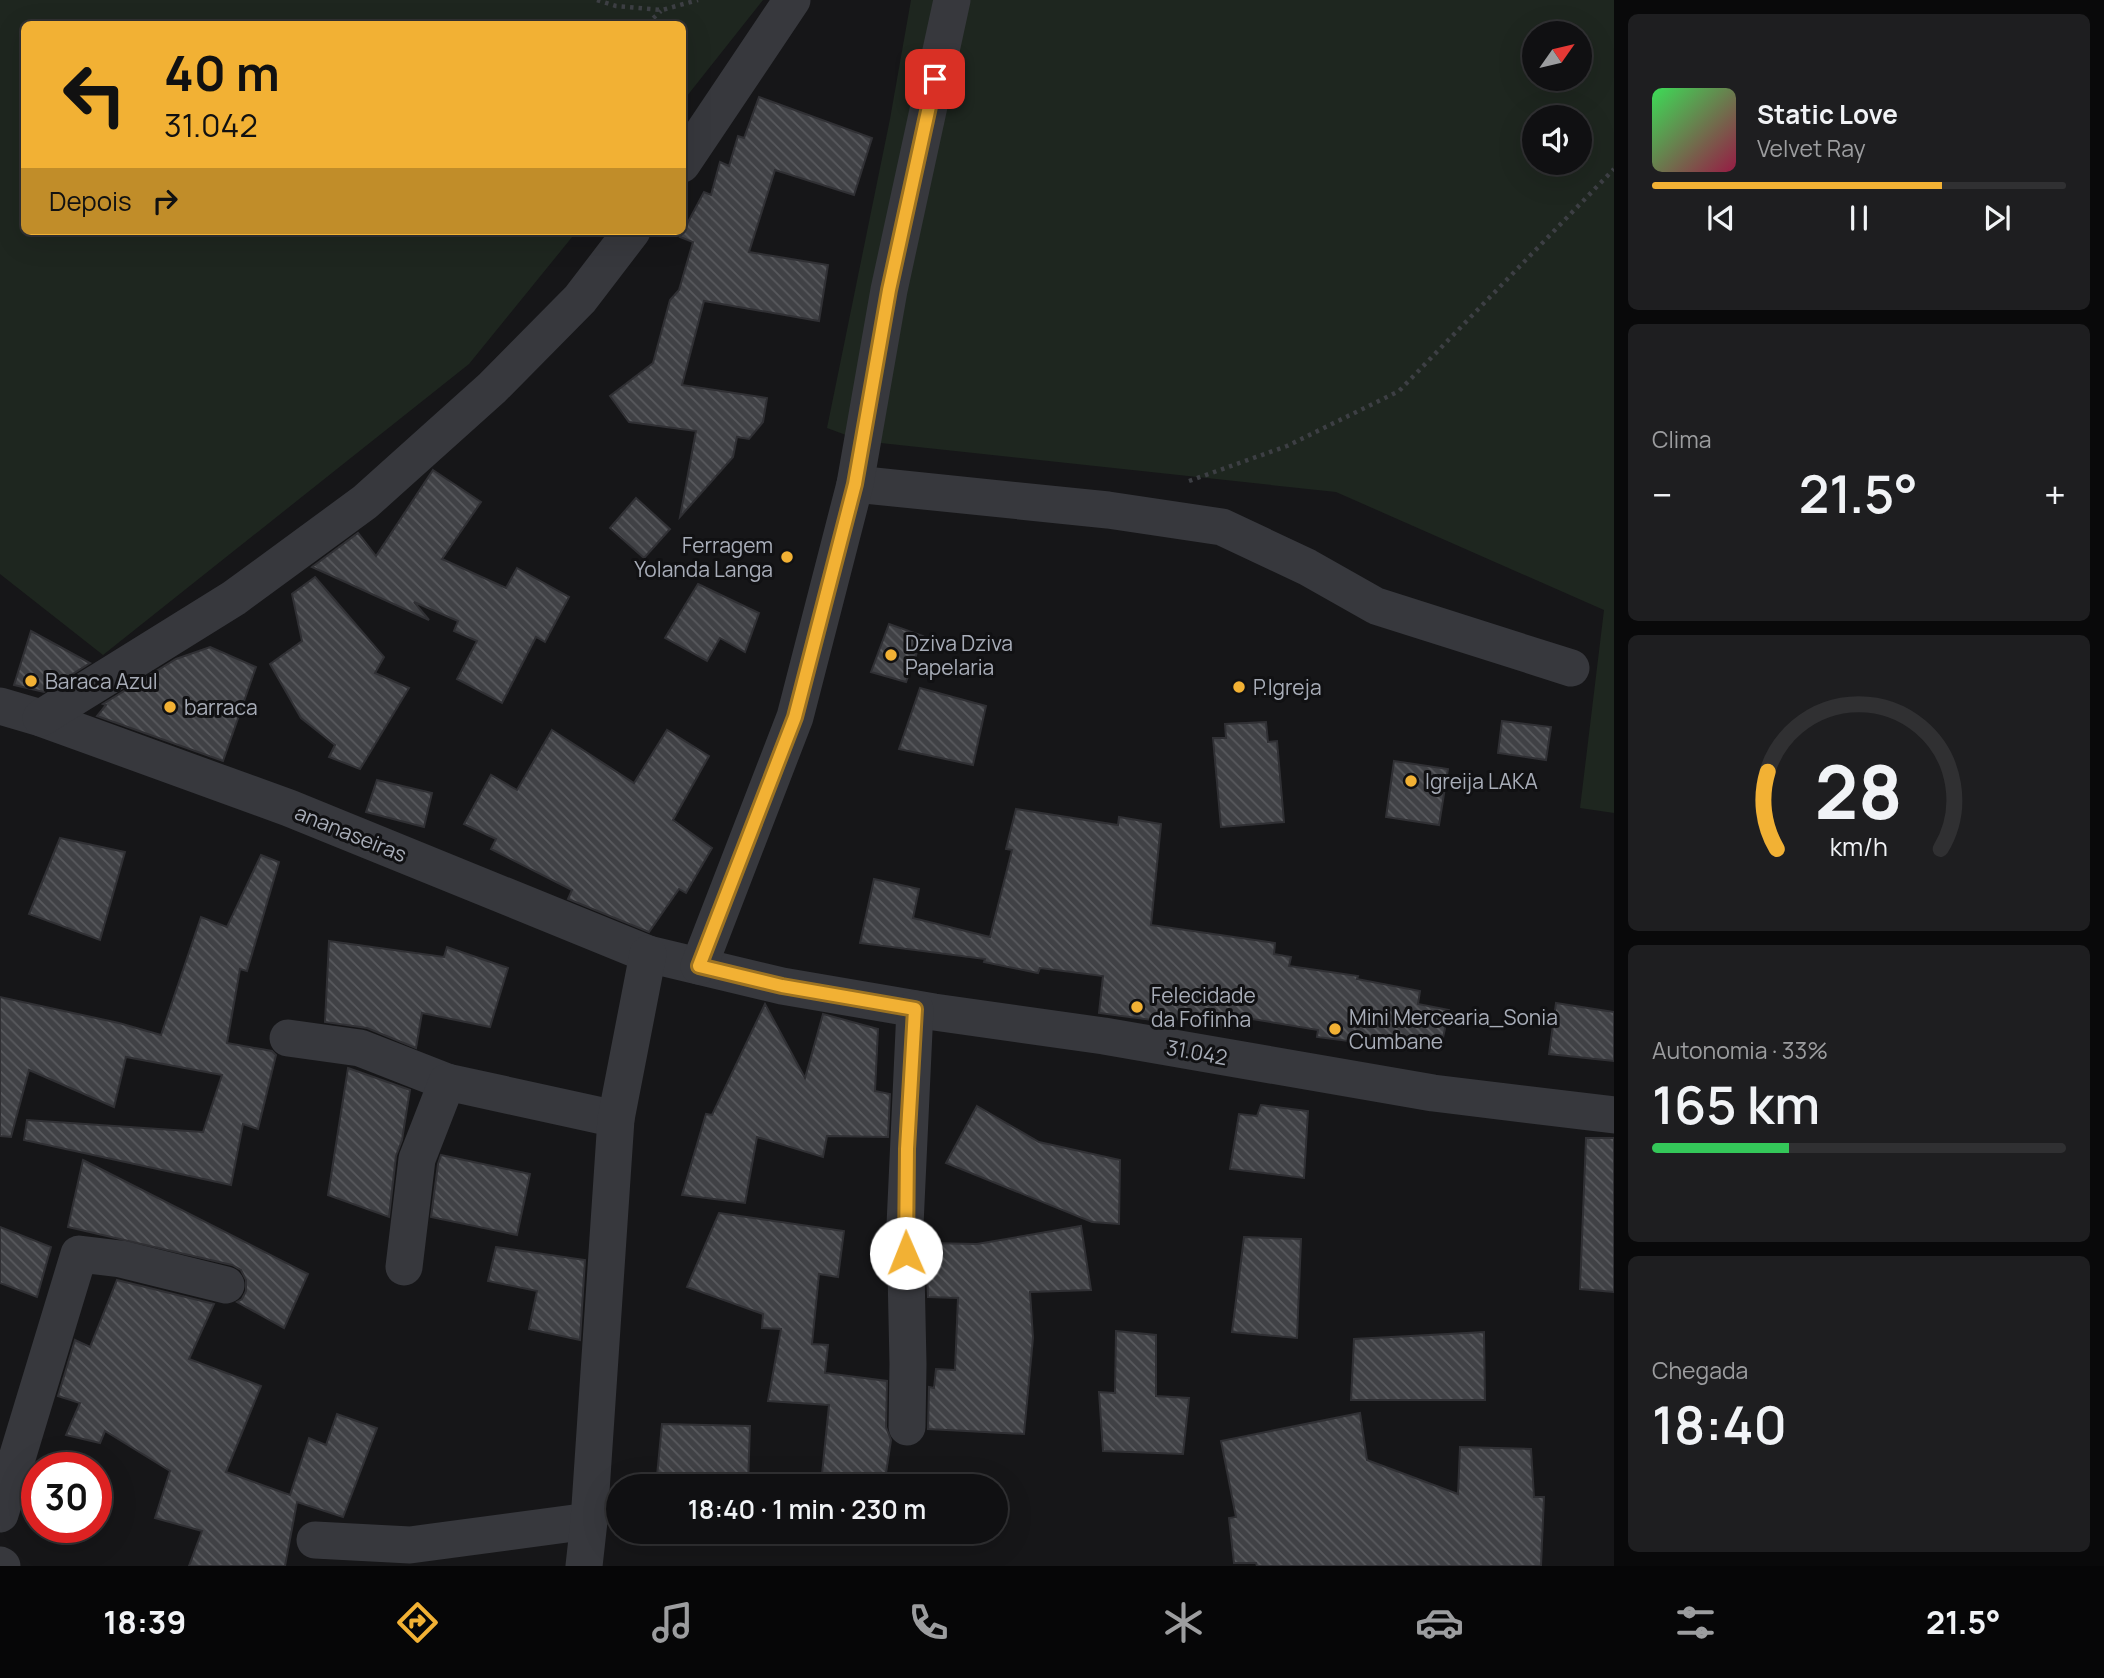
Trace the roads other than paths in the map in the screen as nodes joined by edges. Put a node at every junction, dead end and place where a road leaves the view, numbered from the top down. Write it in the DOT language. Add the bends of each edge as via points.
graph roads {
  1 [pos="792,0"];
  2 [pos="952,0"];
  3 [pos="686,158"];
  4 [pos="629,235"];
  5 [pos="855,484"];
  6 [pos="1571,668"];
  7 [pos="0,706"];
  8 [pos="41,718"];
  9 [pos="648,954"];
  10 [pos="699,966"];
  11 [pos="915,1009"];
  12 [pos="288,1038"];
  13 [pos="447,1082"];
  14 [pos="1614,1115"];
  15 [pos="616,1119"];
  16 [pos="404,1266"];
  17 [pos="226,1284"];
  18 [pos="906,1427"];
  19 [pos="0,1514"];
  20 [pos="589,1521"];
  21 [pos="315,1540"];
  22 [pos="584,1566"];
  1 -- 3 [label="street"];
  2 -- 5 [label="street" via="889,290"];
  4 -- 8 [label="street" via="580,299 492,387 365,502 234,598"];
  5 -- 6 [label="street" via="1108,510 1222,527 1376,606"];
  5 -- 10 [label="street" via="795,717"];
  7 -- 8 [label="street, ananaseiras"];
  8 -- 9 [label="street, ananaseiras" via="289,808"];
  9 -- 10 [label="street, ananaseiras"];
  9 -- 15 [label="street"];
  10 -- 11 [label="street, 31.042"];
  11 -- 14 [label="street, 31.042" via="1104,1036 1433,1093"];
  11 -- 18 [label="street" via="905,1225"];
  12 -- 13 [label="street" via="360,1048"];
  13 -- 15 [label="street"];
  13 -- 16 [label="street" via="417,1159"];
  15 -- 20 [label="street"];
  17 -- 19 [label="street" via="79,1254"];
  20 -- 21 [label="street" via="411,1545"];
  20 -- 22 [label="street"];
}
